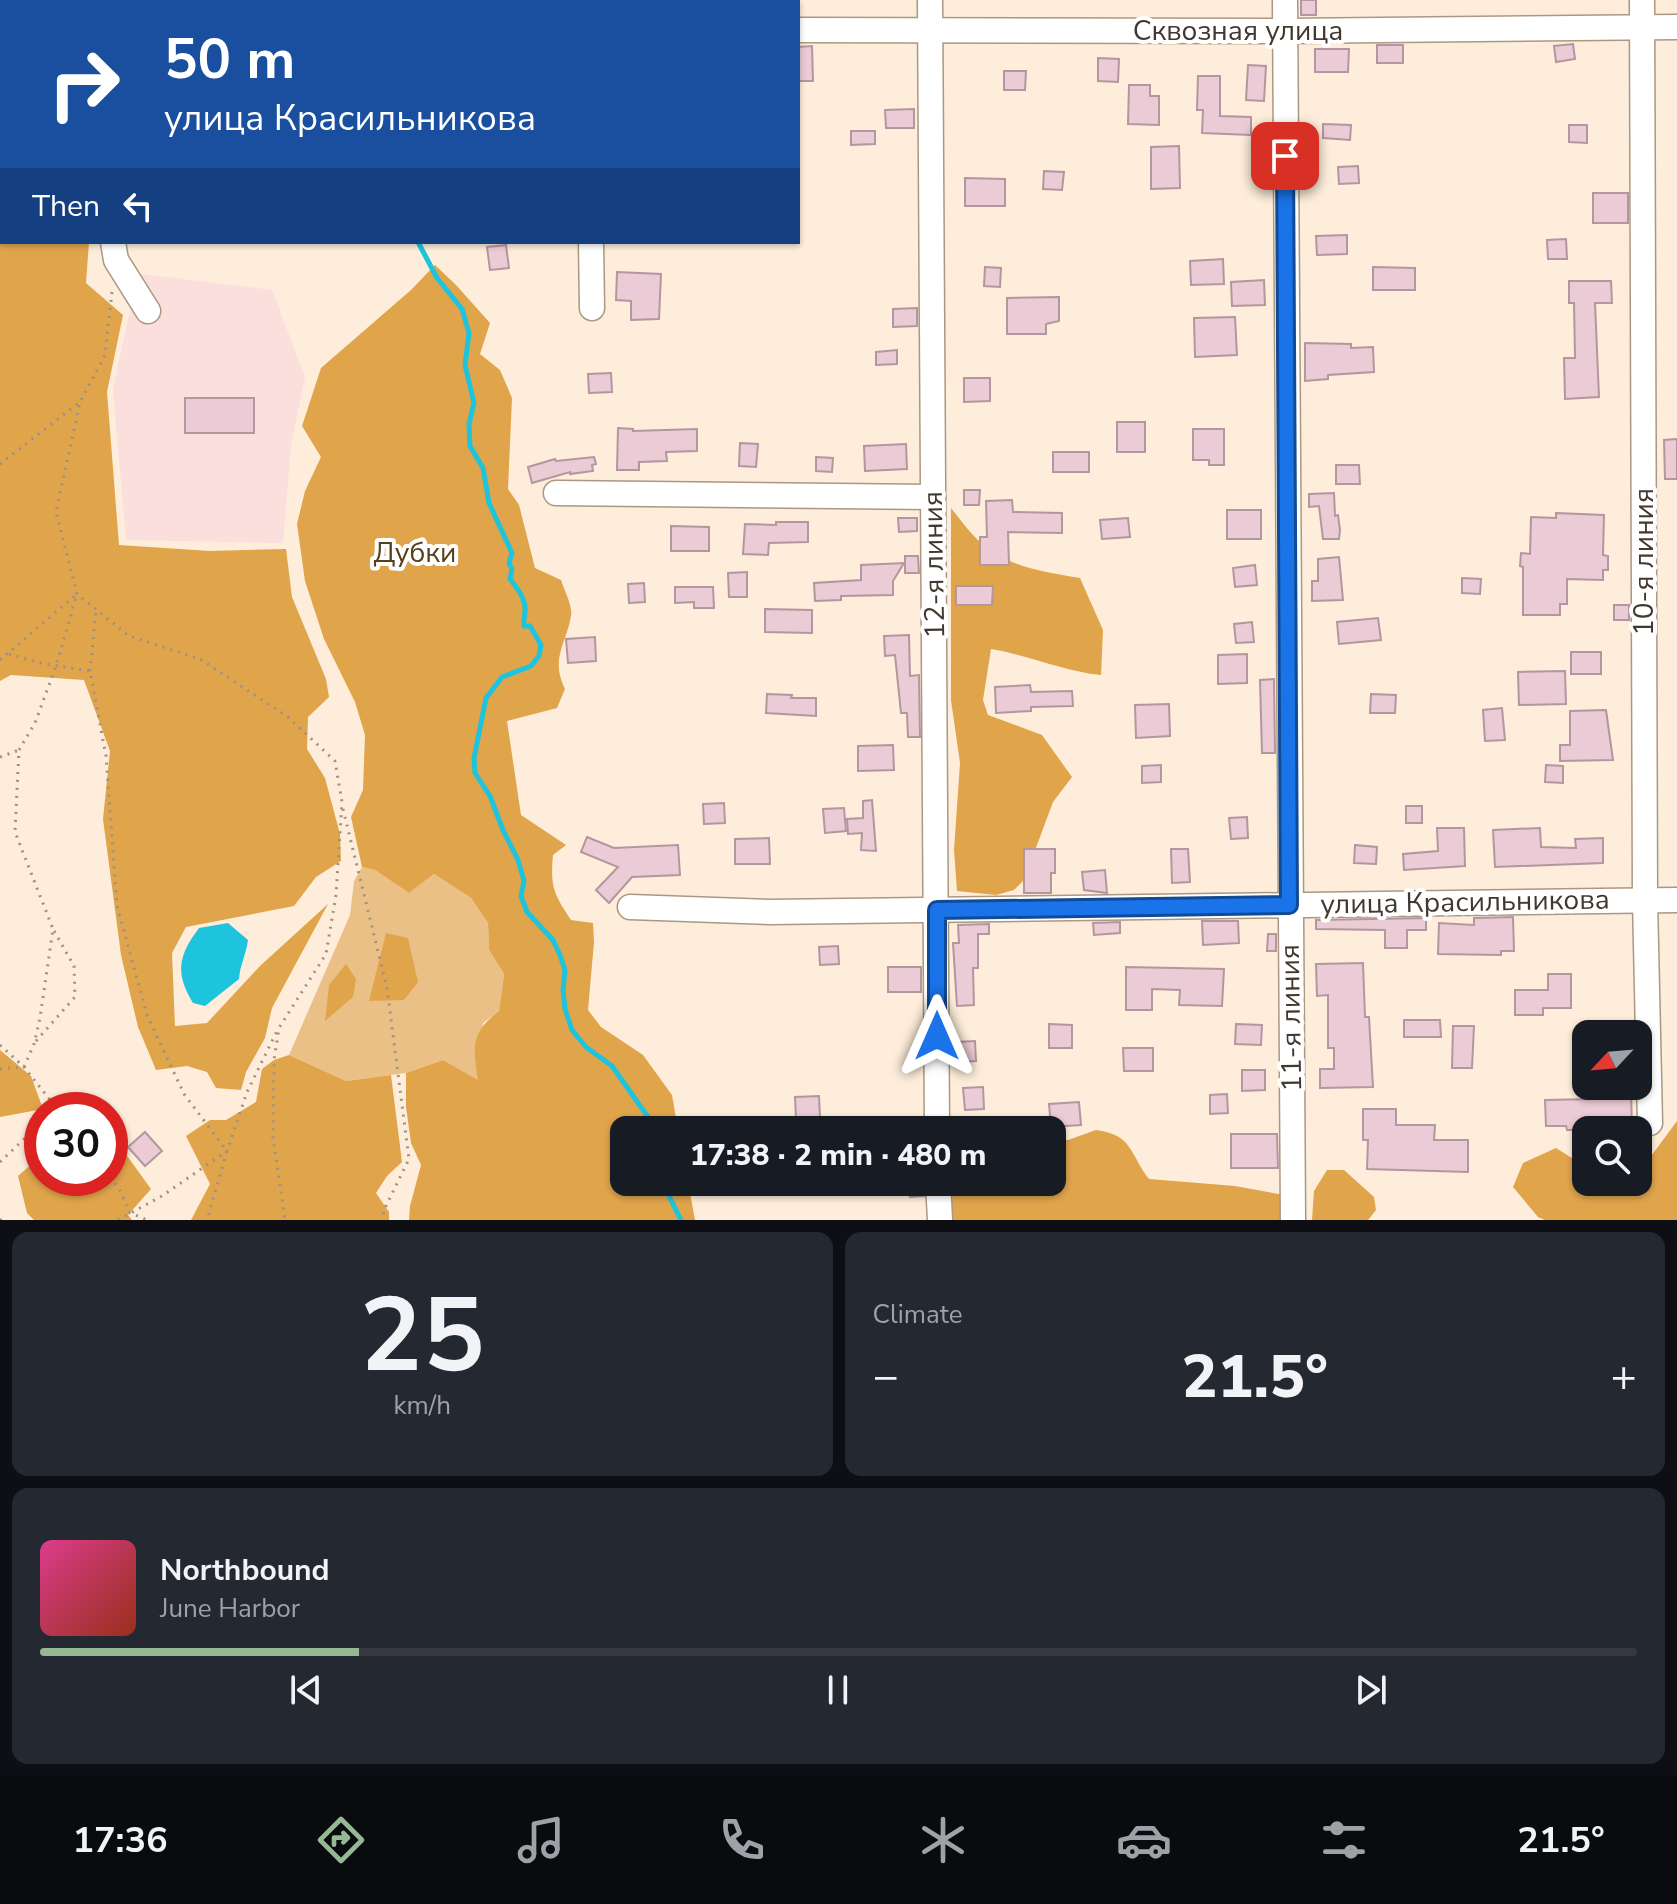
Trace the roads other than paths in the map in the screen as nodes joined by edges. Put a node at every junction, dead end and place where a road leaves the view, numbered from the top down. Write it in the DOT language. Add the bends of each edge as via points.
graph roads {
  1 [pos="930,0"];
  2 [pos="1285,0"];
  3 [pos="1642,0"];
  4 [pos="1643,27"];
  5 [pos="1677,27"];
  6 [pos="800,30"];
  7 [pos="930,31"];
  8 [pos="1285,31"];
  9 [pos="591,244"];
  10 [pos="114,251"];
  11 [pos="592,308"];
  12 [pos="148,311"];
  13 [pos="556,493"];
  14 [pos="933,497"];
  15 [pos="1645,900"];
  16 [pos="1677,900"];
  17 [pos="1289,905"];
  18 [pos="630,907"];
  19 [pos="937,910"];
  20 [pos="937,1116"];
  21 [pos="1650,1116"];
  22 [pos="939,1196"];
  23 [pos="940,1220"];
  24 [pos="1293,1220"];
  1 -- 7 [label="street, 12-я линия"];
  2 -- 8 [label="street, 11-я линия"];
  3 -- 4 [label="street, 10-я линия"];
  4 -- 5 [label="street, Сквозная улица"];
  4 -- 8 [label="street, Сквозная улица"];
  4 -- 15 [label="street, 10-я линия"];
  6 -- 7 [label="street, Сквозная улица"];
  7 -- 8 [label="street, Сквозная улица"];
  7 -- 14 [label="street, 12-я линия"];
  8 -- 17 [label="street, 11-я линия"];
  9 -- 11 [label="street"];
  10 -- 12 [label="street"];
  13 -- 14 [label="street"];
  14 -- 19 [label="street, 12-я линия"];
  15 -- 16 [label="street, улица Красильникова"];
  15 -- 17 [label="street, улица Красильникова"];
  15 -- 21 [label="street, 10-я линия"];
  17 -- 19 [label="street, улица Красильникова"];
  17 -- 24 [label="street, 11-я линия"];
  18 -- 19 [label="street, улица Красильникова"];
  19 -- 20 [label="street, 12-я линия"];
  22 -- 23 [label="street"];
}
